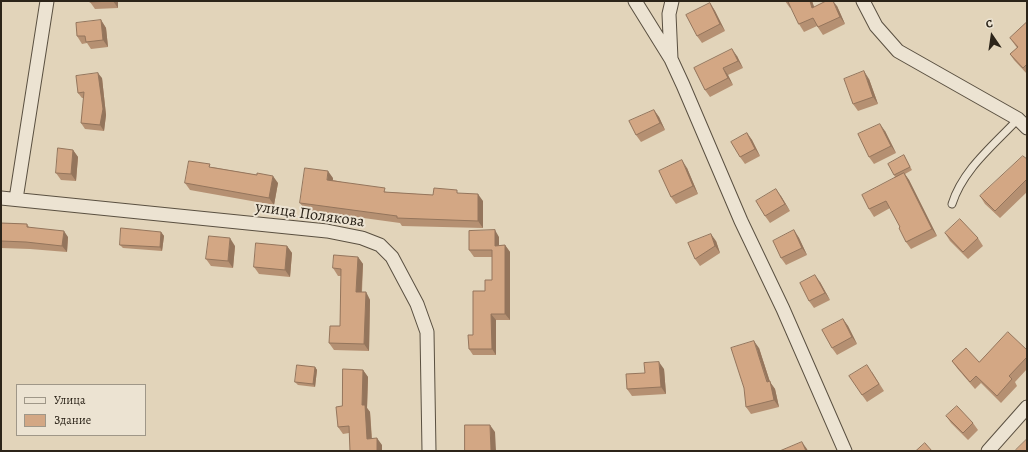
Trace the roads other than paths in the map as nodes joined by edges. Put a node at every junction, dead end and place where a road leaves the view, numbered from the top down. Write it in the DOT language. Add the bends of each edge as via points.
graph roads {
  1 [pos="47,1"];
  2 [pos="635,1"];
  3 [pos="672,1"];
  4 [pos="863,1"];
  5 [pos="670,59"];
  6 [pos="1024,119"];
  7 [pos="1,198"];
  8 [pos="16,199"];
  9 [pos="952,204"];
  10 [pos="1027,407"];
  11 [pos="429,451"];
  12 [pos="846,451"];
  13 [pos="988,451"];
  1 -- 8 [label="street"];
  2 -- 5 [label="street"];
  3 -- 5 [label="street" via="669,14"];
  4 -- 6 [label="street" via="876,26 898,51"];
  5 -- 12 [label="street"];
  6 -- 9 [label="lane" via="973,166 956,190"];
  7 -- 8 [label="street, улица Полякова"];
  8 -- 11 [label="street, улица Полякова" via="327,231 362,238 380,245 392,257 405,279 427,332"];
  10 -- 13 [label="street"];
}
